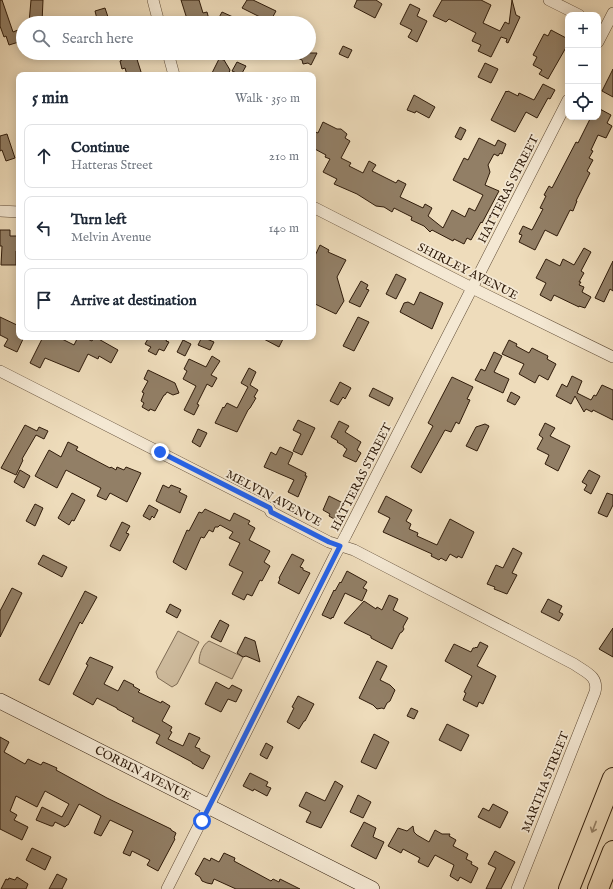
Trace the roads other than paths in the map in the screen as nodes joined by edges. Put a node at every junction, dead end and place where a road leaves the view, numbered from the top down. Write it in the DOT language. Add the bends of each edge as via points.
graph roads {
  1 [pos="152,0"];
  2 [pos="549,0"];
  3 [pos="573,12"];
  4 [pos="613,13"];
  5 [pos="157,16"];
  6 [pos="605,28"];
  7 [pos="170,60"];
  8 [pos="173,72"];
  9 [pos="565,106"];
  10 [pos="316,209"];
  11 [pos="0,211"];
  12 [pos="16,212"];
  13 [pos="472,288"];
  14 [pos="613,357"];
  15 [pos="0,372"];
  16 [pos="340,546"];
  17 [pos="596,684"];
  18 [pos="0,701"];
  19 [pos="613,778"];
  20 [pos="208,806"];
  21 [pos="613,851"];
  22 [pos="168,889"];
  23 [pos="372,889"];
  24 [pos="517,889"];
  25 [pos="569,889"];
  26 [pos="598,889"];
  1 -- 5 [label="street"];
  2 -- 3 [label="street"];
  4 -- 6 [label="street"];
  7 -- 8 [label="street"];
  9 -- 13 [label="street, HATTERAS STREET"];
  10 -- 13 [label="street, SHIRLEY AVENUE"];
  11 -- 12 [label="street"];
  13 -- 14 [label="street, SHIRLEY AVENUE"];
  13 -- 16 [label="street, HATTERAS STREET"];
  15 -- 16 [label="street, MELVIN AVENUE"];
  16 -- 17 [label="street, MELVIN AVENUE" via="354,550 574,664 593,677"];
  16 -- 20 [label="street, HATTERAS STREET"];
  17 -- 24 [label="street, MARTHA STREET"];
  18 -- 20 [label="main road, CORBIN AVENUE"];
  19 -- 25 [label="highway, one-way"];
  20 -- 22 [label="street, HATTERAS STREET"];
  20 -- 23 [label="main road, CORBIN AVENUE"];
  21 -- 26 [label="highway"];
}
